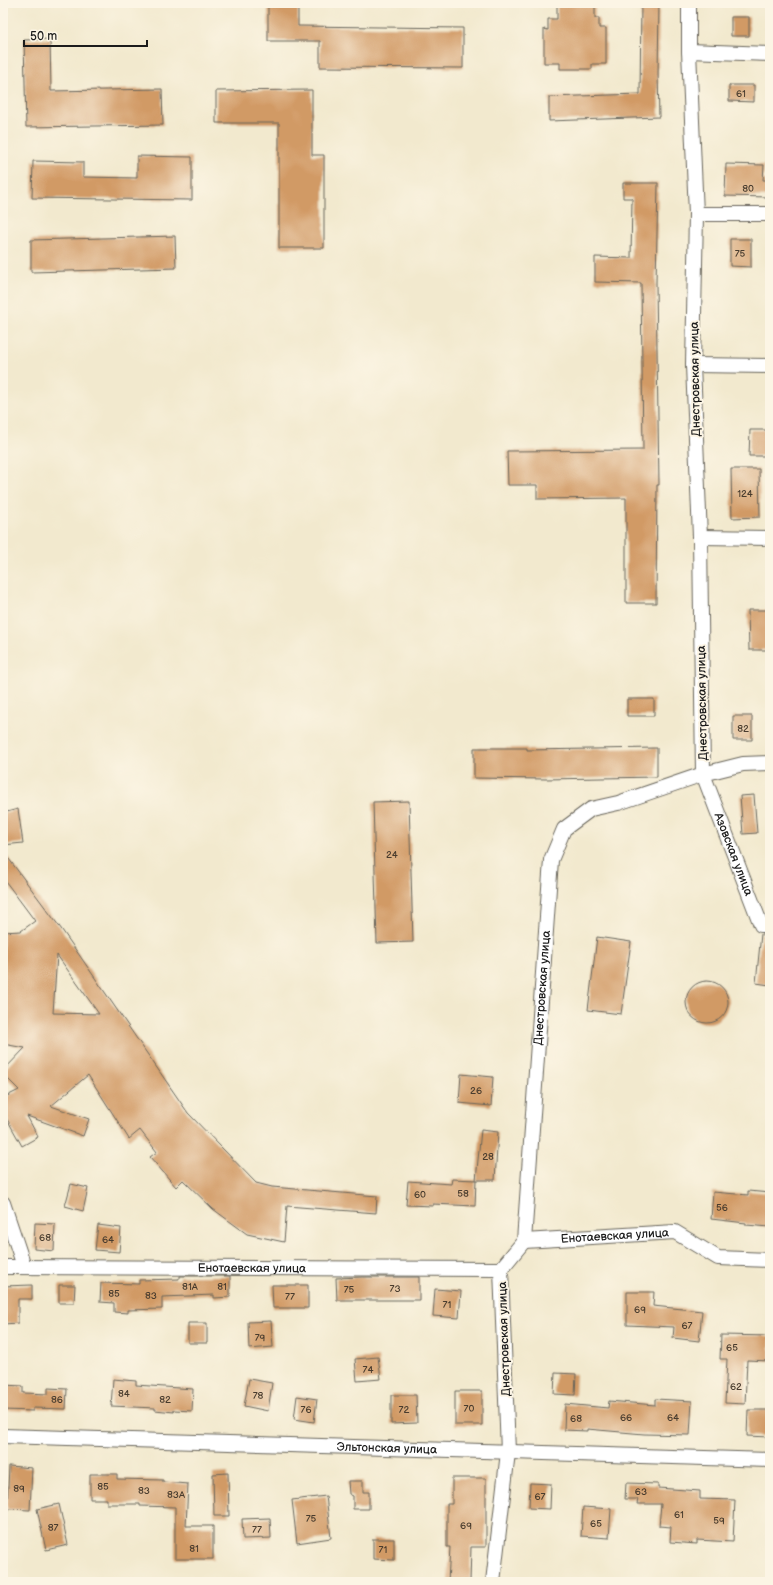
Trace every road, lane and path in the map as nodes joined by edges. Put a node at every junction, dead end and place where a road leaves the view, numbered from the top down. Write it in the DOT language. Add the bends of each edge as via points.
graph roads {
  1 [pos="689,3"];
  2 [pos="689,51"];
  3 [pos="770,54"];
  4 [pos="696,214"];
  5 [pos="770,214"];
  6 [pos="693,365"];
  7 [pos="770,366"];
  8 [pos="700,537"];
  9 [pos="770,538"];
  10 [pos="770,763"];
  11 [pos="703,774"];
  12 [pos="770,925"];
  13 [pos="3,1202"];
  14 [pos="524,1241"];
  15 [pos="770,1260"];
  16 [pos="24,1266"];
  17 [pos="3,1267"];
  18 [pos="501,1269"];
  19 [pos="3,1436"];
  20 [pos="508,1452"];
  21 [pos="770,1460"];
  22 [pos="493,1582"];
  1 -- 2 [label="street, Днестровская улица"];
  2 -- 3 [label="street"];
  2 -- 4 [label="street, Днестровская улица"];
  4 -- 5 [label="street"];
  4 -- 6 [label="street, Днестровская улица"];
  6 -- 7 [label="street"];
  6 -- 8 [label="street, Днестровская улица"];
  8 -- 9 [label="street"];
  8 -- 11 [label="street, Днестровская улица"];
  10 -- 11 [label="street" via="743,764"];
  11 -- 12 [label="street, Азовская улица" via="761,925"];
  11 -- 14 [label="street, Днестровская улица" via="618,803 591,809 564,829 551,860"];
  13 -- 16 [label="street"];
  14 -- 15 [label="street, Енотаевская улица" via="675,1232 718,1258"];
  14 -- 18 [label="street, Днестровская улица"];
  16 -- 17 [label="street, Енотаевская улица"];
  16 -- 18 [label="street, Енотаевская улица"];
  18 -- 20 [label="street, Днестровская улица"];
  19 -- 20 [label="street, Эльтонская улица"];
  20 -- 21 [label="street, Эльтонская улица"];
  20 -- 22 [label="street, Днестровская улица"];
}
